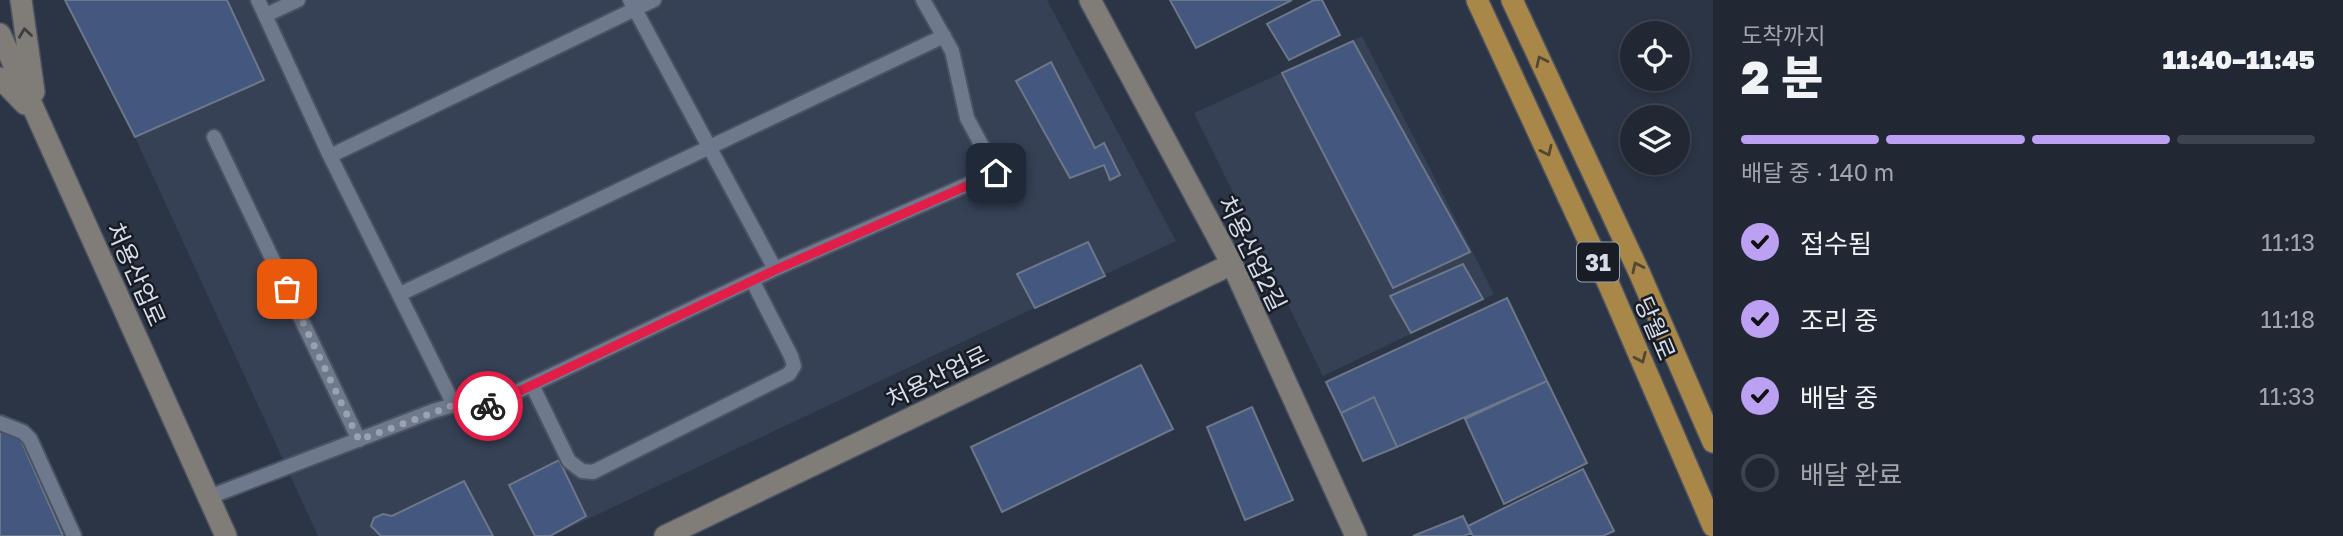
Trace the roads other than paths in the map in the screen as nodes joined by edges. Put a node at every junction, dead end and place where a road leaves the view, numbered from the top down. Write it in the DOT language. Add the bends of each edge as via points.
graph roads {
  1 [pos="20,0"];
  2 [pos="258,0"];
  3 [pos="298,0"];
  4 [pos="654,0"];
  5 [pos="923,0"];
  6 [pos="1090,0"];
  7 [pos="1464,0"];
  8 [pos="1478,0"];
  9 [pos="632,5"];
  10 [pos="1515,6"];
  11 [pos="265,15"];
  12 [pos="0,34"];
  13 [pos="944,36"];
  14 [pos="0,78"];
  15 [pos="1529,114"];
  16 [pos="37,115"];
  17 [pos="214,137"];
  18 [pos="709,148"];
  19 [pos="330,156"];
  20 [pos="1232,264"];
  21 [pos="775,270"];
  22 [pos="752,280"];
  23 [pos="400,294"];
  24 [pos="532,385"];
  25 [pos="454,405"];
  26 [pos="0,423"];
  27 [pos="359,440"];
  28 [pos="1713,442"];
  29 [pos="209,497"];
  30 [pos="1713,526"];
  31 [pos="74,536"];
  32 [pos="226,536"];
  33 [pos="665,536"];
  34 [pos="1356,536"];
  16 -- 1 [label="street, one-way"];
  2 -- 11 [label="lane"];
  3 -- 11 [label="lane"];
  4 -- 9 [label="lane"];
  5 -- 13 [label="lane"];
  6 -- 20 [label="street, 처용산업2길"];
  7 -- 15 [label="highway"];
  8 -- 15 [label="highway, 당월로 / 31"];
  9 -- 18 [label="lane"];
  9 -- 19 [label="lane"];
  28 -- 10 [label="highway, 당월로 / 31, one-way"];
  11 -- 19 [label="lane"];
  12 -- 16 [label="street, 처용산업로"];
  13 -- 18 [label="lane"];
  13 -- 21 [label="lane" via="952,51 967,118 996,173"];
  14 -- 16 [label="street"];
  15 -- 30 [label="highway, 당월로 / 31, one-way"];
  16 -- 29 [label="street, 처용산업로"];
  17 -- 27 [label="lane"];
  18 -- 21 [label="lane"];
  18 -- 23 [label="lane"];
  19 -- 23 [label="lane"];
  20 -- 33 [label="street, 처용산업로"];
  20 -- 34 [label="street, 처용산업2길"];
  21 -- 22 [label="lane"];
  22 -- 24 [label="lane"];
  22 -- 24 [label="lane" via="791,356 794,366 789,374 593,472 582,471 569,461"];
  23 -- 25 [label="lane"];
  24 -- 25 [label="lane" via="487,406"];
  25 -- 27 [label="lane"];
  26 -- 31 [label="lane" via="30,439"];
  27 -- 29 [label="lane"];
  29 -- 32 [label="street, 처용산업로"];
}
